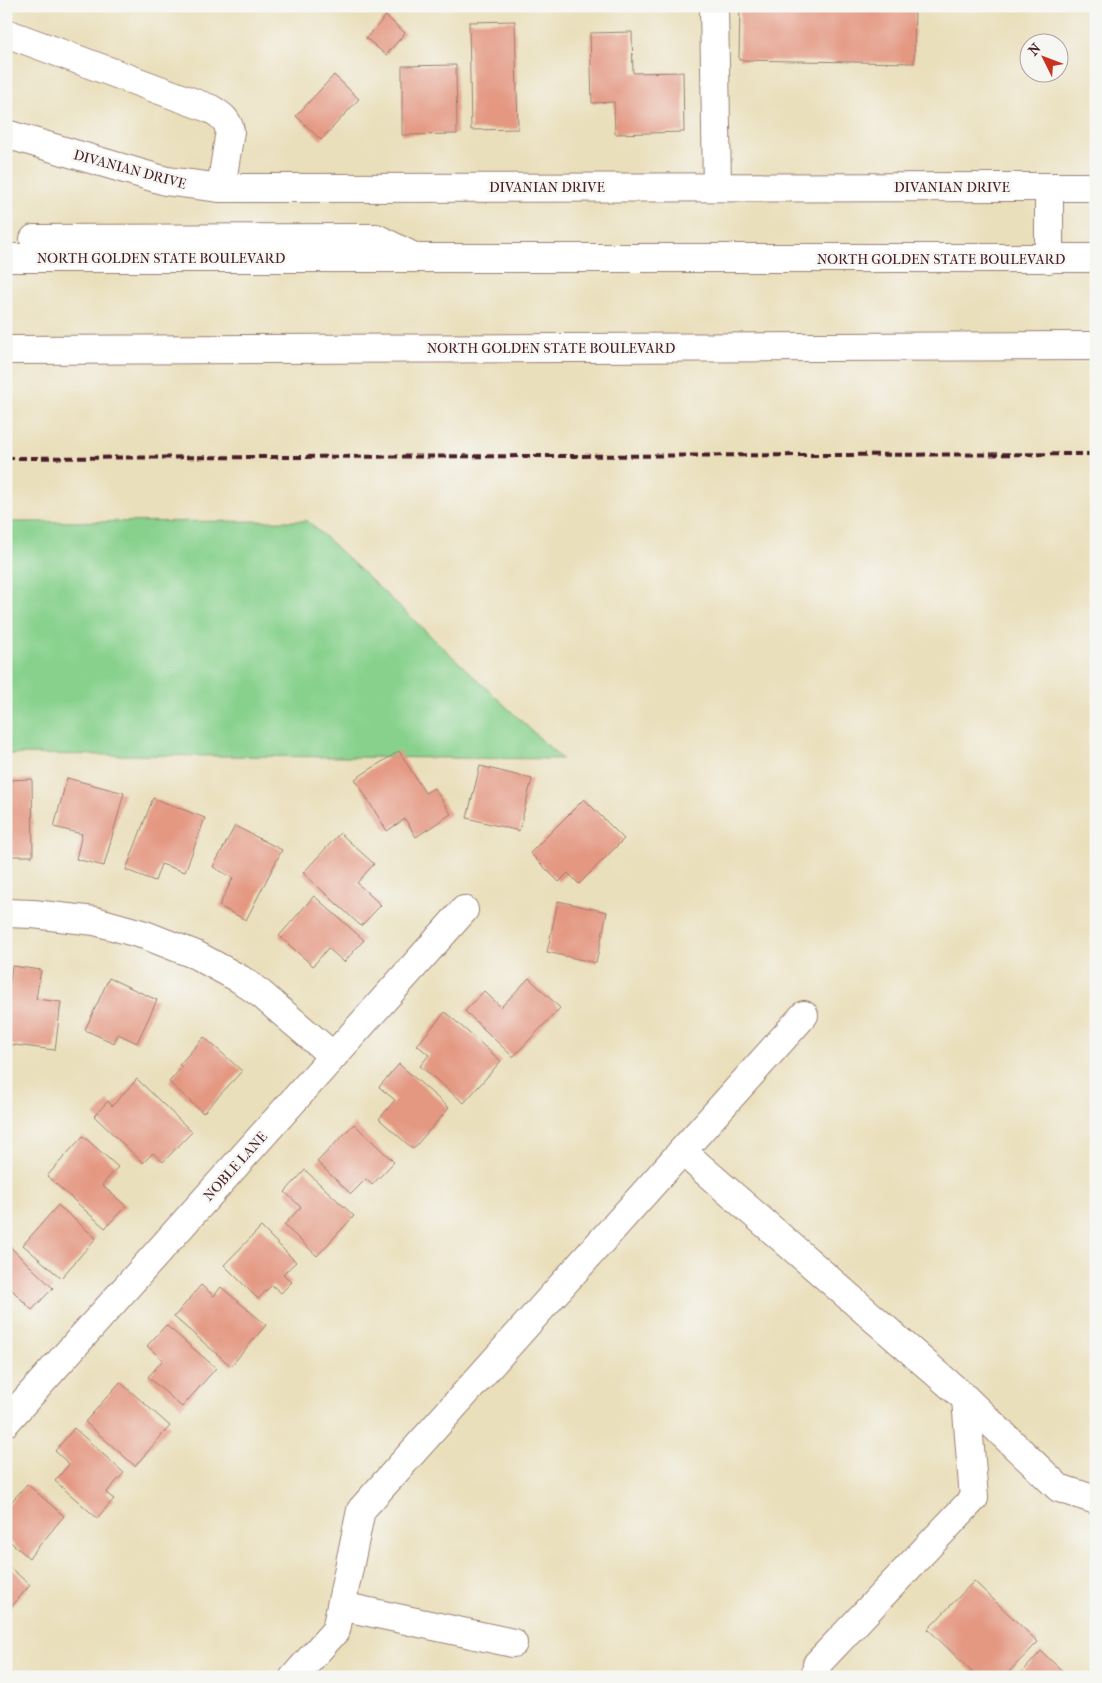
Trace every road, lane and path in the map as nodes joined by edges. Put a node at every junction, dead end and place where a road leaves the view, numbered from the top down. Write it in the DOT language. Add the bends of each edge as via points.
graph roads {
  1 [pos="714,6"];
  2 [pos="6,33"];
  3 [pos="6,134"];
  4 [pos="717,187"];
  5 [pos="1049,187"];
  6 [pos="1096,187"];
  7 [pos="222,188"];
  8 [pos="6,238"];
  9 [pos="6,258"];
  10 [pos="418,258"];
  11 [pos="1096,258"];
  12 [pos="1049,259"];
  13 [pos="1096,346"];
  14 [pos="6,350"];
  15 [pos="464,910"];
  16 [pos="6,913"];
  17 [pos="804,1015"];
  18 [pos="333,1056"];
  19 [pos="682,1151"];
  20 [pos="966,1399"];
  21 [pos="6,1422"];
  22 [pos="1096,1500"];
  23 [pos="341,1606"];
  24 [pos="513,1643"];
  25 [pos="294,1677"];
  26 [pos="816,1677"];
  1 -- 4 [label="street"];
  2 -- 7 [label="street" via="220,114 230,131"];
  3 -- 7 [label="street, DIVANIAN DRIVE" via="166,181"];
  4 -- 5 [label="street, DIVANIAN DRIVE"];
  4 -- 7 [label="street, DIVANIAN DRIVE"];
  5 -- 6 [label="street, DIVANIAN DRIVE"];
  5 -- 12 [label="street"];
  8 -- 10 [label="street" via="376,238"];
  9 -- 10 [label="street, NORTH GOLDEN STATE BOULEVARD"];
  10 -- 12 [label="street, NORTH GOLDEN STATE BOULEVARD"];
  11 -- 12 [label="street, NORTH GOLDEN STATE BOULEVARD"];
  13 -- 14 [label="street, NORTH GOLDEN STATE BOULEVARD"];
  15 -- 18 [label="street, NOBLE LANE"];
  16 -- 18 [label="street" via="95,921 145,935 196,956 261,994"];
  17 -- 19 [label="street"];
  18 -- 21 [label="street, NOBLE LANE"];
  19 -- 20 [label="street"];
  19 -- 23 [label="street" via="361,1510"];
  20 -- 22 [label="street" via="1059,1488"];
  20 -- 26 [label="street" via="974,1498 817,1664"];
  23 -- 24 [label="street"];
  23 -- 25 [label="street" via="336,1630"];
}
